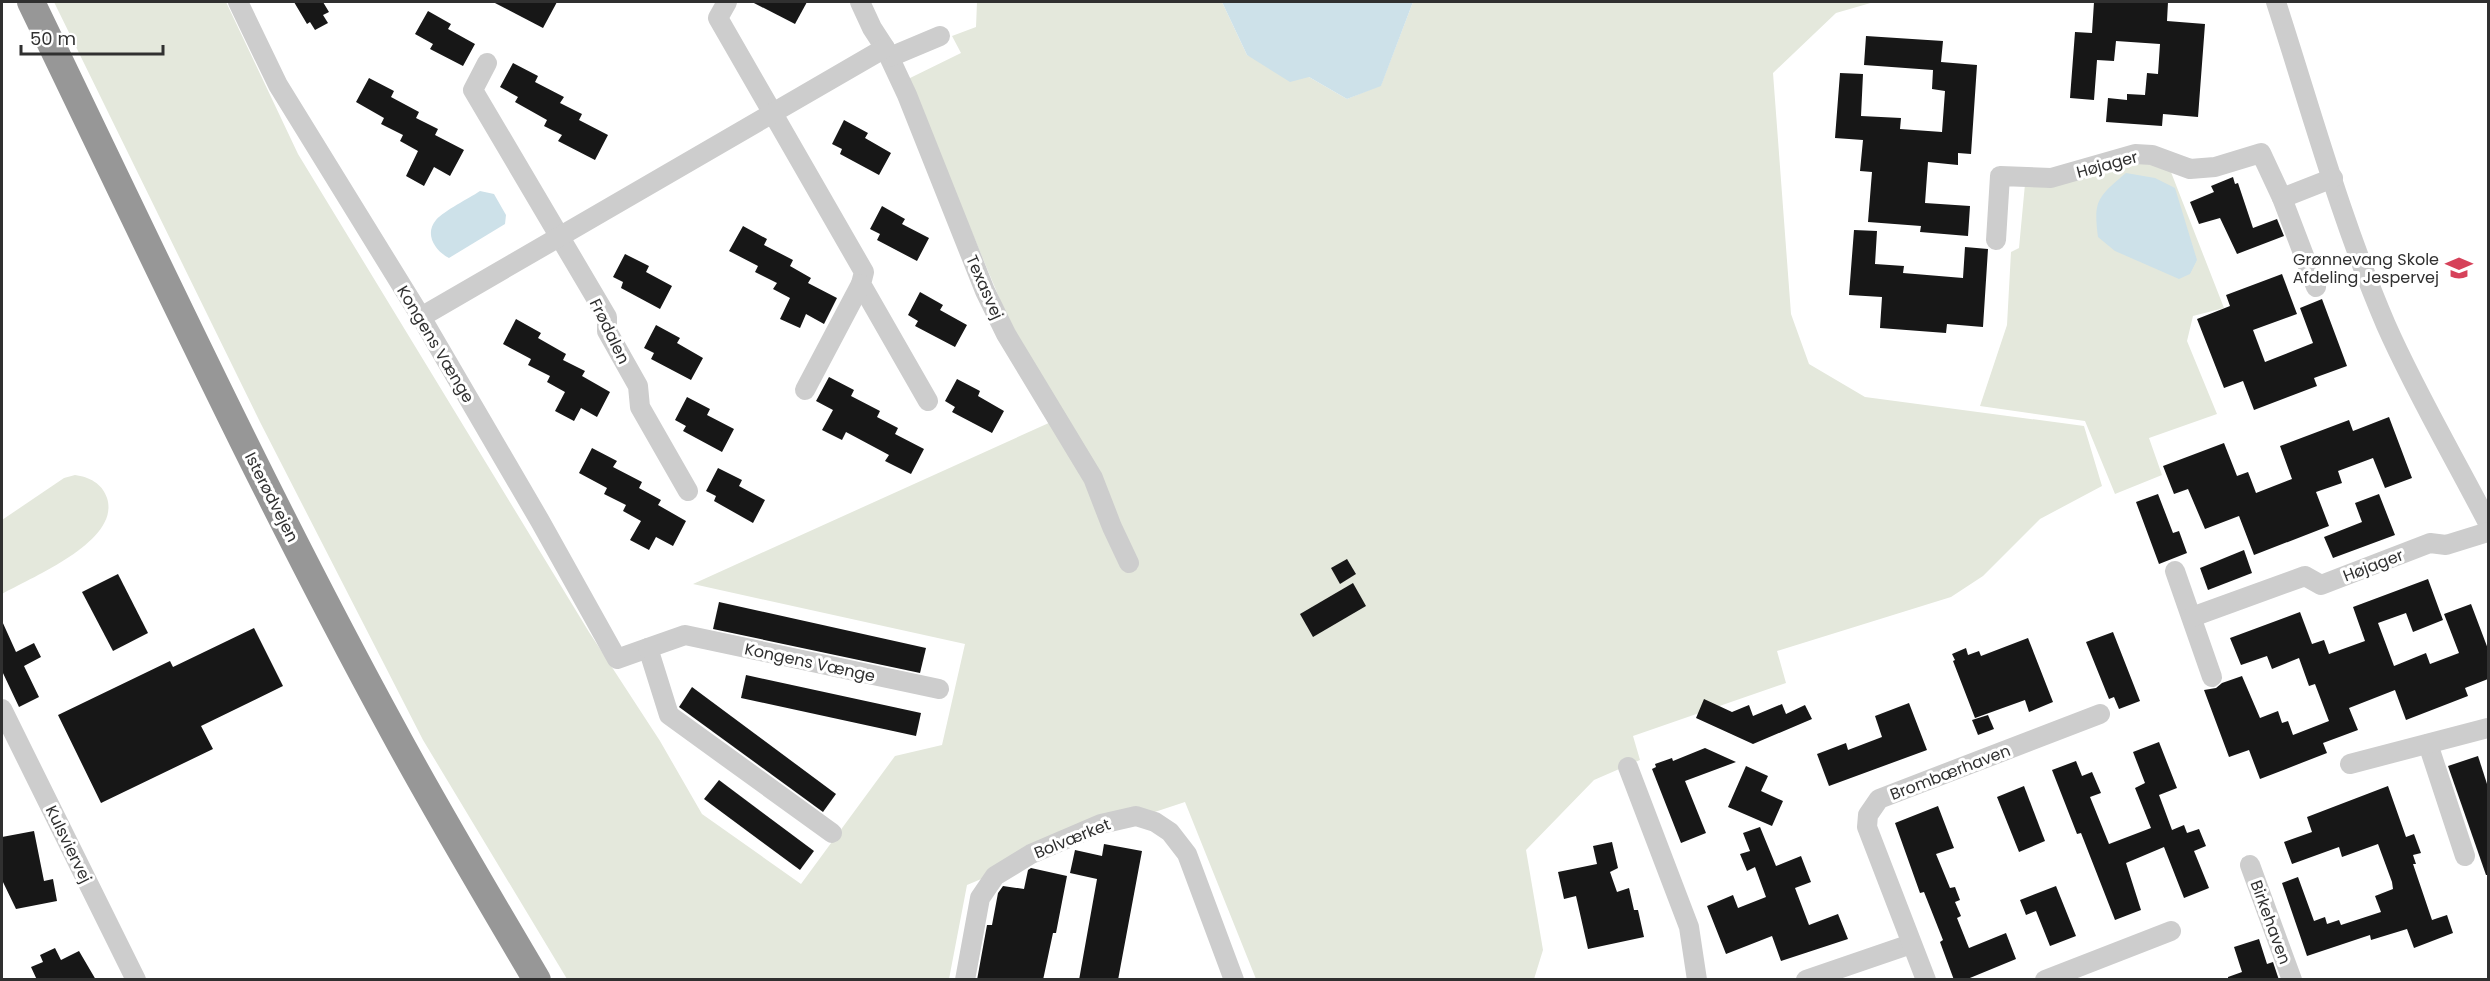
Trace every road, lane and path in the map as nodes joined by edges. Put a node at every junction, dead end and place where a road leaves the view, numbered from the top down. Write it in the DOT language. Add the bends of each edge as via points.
graph roads {
  1 [pos="31,2"];
  2 [pos="238,2"];
  3 [pos="727,2"];
  4 [pos="860,2"];
  5 [pos="2276,2"];
  6 [pos="940,36"];
  7 [pos="887,53"];
  8 [pos="487,63"];
  9 [pos="773,113"];
  10 [pos="2333,178"];
  11 [pos="2282,198"];
  12 [pos="559,237"];
  13 [pos="1996,240"];
  14 [pos="861,284"];
  15 [pos="2316,287"];
  16 [pos="421,317"];
  17 [pos="805,390"];
  18 [pos="928,401"];
  19 [pos="2480,488"];
  20 [pos="688,491"];
  21 [pos="2488,523"];
  22 [pos="2488,532"];
  23 [pos="1129,563"];
  24 [pos="2175,571"];
  25 [pos="2192,617"];
  26 [pos="648,648"];
  27 [pos="2212,677"];
  28 [pos="939,689"];
  29 [pos="2,709"];
  30 [pos="2100,714"];
  31 [pos="2488,728"];
  32 [pos="2428,744"];
  33 [pos="2350,764"];
  34 [pos="1628,767"];
  35 [pos="832,833"];
  36 [pos="2465,856"];
  37 [pos="2250,865"];
  38 [pos="2171,931"];
  39 [pos="1911,944"];
  40 [pos="1702,979"];
  41 [pos="136,980"];
  42 [pos="537,980"];
  43 [pos="964,980"];
  44 [pos="1233,980"];
  45 [pos="1806,980"];
  46 [pos="1926,980"];
  47 [pos="2045,980"];
  48 [pos="2292,980"];
  1 -- 42 [label="highway, Isterødvejen" via="309,571 436,809"];
  2 -- 16 [label="street, Kongens Vænge" via="278,85"];
  3 -- 9 [label="street" via="718,18"];
  4 -- 7 [label="street, Texasvej"];
  5 -- 10 [label="street"];
  6 -- 7 [label="street"];
  7 -- 9 [label="street"];
  7 -- 23 [label="street, Texasvej" via="985,291 1006,334 1093,478"];
  8 -- 12 [label="street, Frødalen" via="473,90"];
  9 -- 12 [label="street"];
  9 -- 14 [label="street" via="864,272"];
  10 -- 11 [label="street"];
  10 -- 19 [label="street" via="2387,326 2421,396"];
  11 -- 13 [label="street, Højager" via="2261,153 2214,167 2190,169 2152,155 2135,154 2051,178 2000,176"];
  11 -- 15 [label="street, Højager"];
  12 -- 16 [label="street"];
  12 -- 20 [label="street, Frødalen" via="607,317 607,331 638,386 640,407"];
  14 -- 17 [label="street"];
  14 -- 18 [label="street"];
  16 -- 26 [label="street, Kongens Vænge" via="617,659"];
  19 -- 21 [label="street"];
  22 -- 25 [label="street, Højager" via="2446,545 2430,543 2321,585 2305,576"];
  24 -- 25 [label="street"];
  25 -- 27 [label="street"];
  26 -- 28 [label="street, Kongens Vænge" via="685,635"];
  26 -- 35 [label="street" via="669,715"];
  29 -- 41 [label="street, Kulsviervej"];
  30 -- 39 [label="street, Brombærhaven" via="1879,799 1873,806 1867,827"];
  31 -- 32 [label="street"];
  32 -- 33 [label="street"];
  32 -- 36 [label="street"];
  34 -- 40 [label="street" via="1689,927"];
  37 -- 48 [label="street, Birkehaven"];
  38 -- 47 [label="street"];
  39 -- 45 [label="street"];
  39 -- 46 [label="street, Brombærhaven"];
  43 -- 44 [label="street, Bolværket" via="980,898 995,876 1031,854 1091,828 1136,816 1170,832 1186,854"];
}
